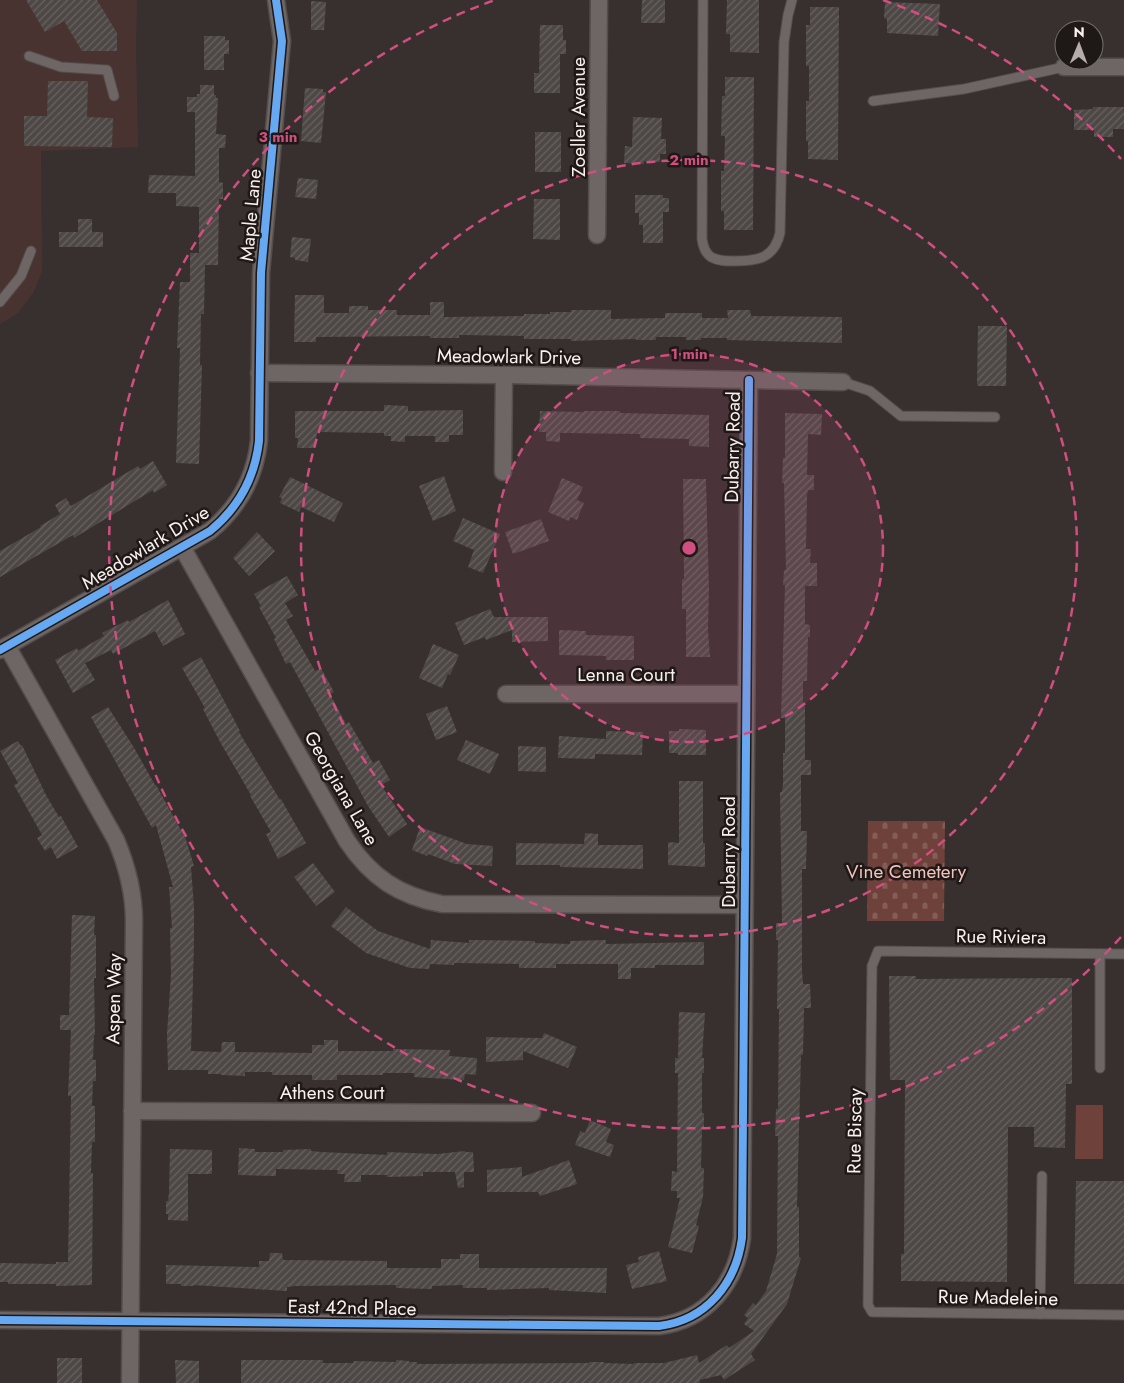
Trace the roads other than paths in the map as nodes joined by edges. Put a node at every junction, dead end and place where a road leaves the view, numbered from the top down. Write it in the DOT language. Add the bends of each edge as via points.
graph roads {
  1 [pos="276,0"];
  2 [pos="599,0"];
  3 [pos="703,0"];
  4 [pos="792,0"];
  5 [pos="29,56"];
  6 [pos="1104,67"];
  7 [pos="1124,67"];
  8 [pos="1054,69"];
  9 [pos="114,96"];
  10 [pos="873,101"];
  11 [pos="597,235"];
  12 [pos="31,251"];
  13 [pos="0,302"];
  14 [pos="259,373"];
  15 [pos="504,375"];
  16 [pos="749,380"];
  17 [pos="843,382"];
  18 [pos="995,418"];
  19 [pos="503,472"];
  20 [pos="182,547"];
  21 [pos="3,648"];
  22 [pos="506,694"];
  23 [pos="746,694"];
  24 [pos="744,904"];
  25 [pos="878,951"];
  26 [pos="1100,954"];
  27 [pos="1124,954"];
  28 [pos="1100,1068"];
  29 [pos="132,1112"];
  30 [pos="532,1113"];
  31 [pos="1042,1176"];
  32 [pos="701,1310"];
  33 [pos="872,1312"];
  34 [pos="1040,1314"];
  35 [pos="1124,1315"];
  36 [pos="0,1320"];
  37 [pos="130,1321"];
  38 [pos="130,1383"];
  1 -- 14 [label="street, Maple Lane" via="282,41 260,273"];
  2 -- 11 [label="street, Zoeller Avenue"];
  3 -- 4 [label="lane" via="703,246 710,256 721,260 751,261 772,251 780,233 784,42"];
  5 -- 9 [label="lane" via="61,67 107,70"];
  6 -- 7 [label="street"];
  8 -- 10 [label="lane" via="964,89"];
  12 -- 13 [label="lane" via="21,276"];
  14 -- 15 [label="street, Meadowlark Drive"];
  14 -- 20 [label="street, Meadowlark Drive" via="258,448 248,484 236,504 216,526"];
  15 -- 16 [label="street, Meadowlark Drive"];
  15 -- 19 [label="street"];
  16 -- 17 [label="street, Meadowlark Drive"];
  16 -- 23 [label="street, Dubarry Road"];
  17 -- 18 [label="lane" via="870,391 901,416"];
  20 -- 21 [label="street, Meadowlark Drive"];
  20 -- 24 [label="street, Georgiana Lane" via="347,841 359,860 381,880 413,898 442,904"];
  21 -- 29 [label="street, Aspen Way" via="116,840 127,869 134,906"];
  22 -- 23 [label="street, Lenna Court"];
  23 -- 24 [label="street, Dubarry Road"];
  24 -- 32 [label="street, Dubarry Road" via="742,1238 730,1279"];
  25 -- 26 [label="lane, Rue Riviera"];
  25 -- 33 [label="lane, Rue Biscay" via="872,966 868,1304"];
  26 -- 27 [label="lane, Rue Riviera"];
  26 -- 28 [label="lane"];
  29 -- 30 [label="street, Athens Court"];
  29 -- 37 [label="street, Aspen Way"];
  31 -- 34 [label="lane"];
  32 -- 37 [label="street, East 42nd Place" via="681,1321 659,1326"];
  33 -- 34 [label="lane, Rue Madeleine"];
  34 -- 35 [label="lane, Rue Madeleine"];
  36 -- 37 [label="street, East 42nd Place"];
  37 -- 38 [label="street, Aspen Way"];
}
